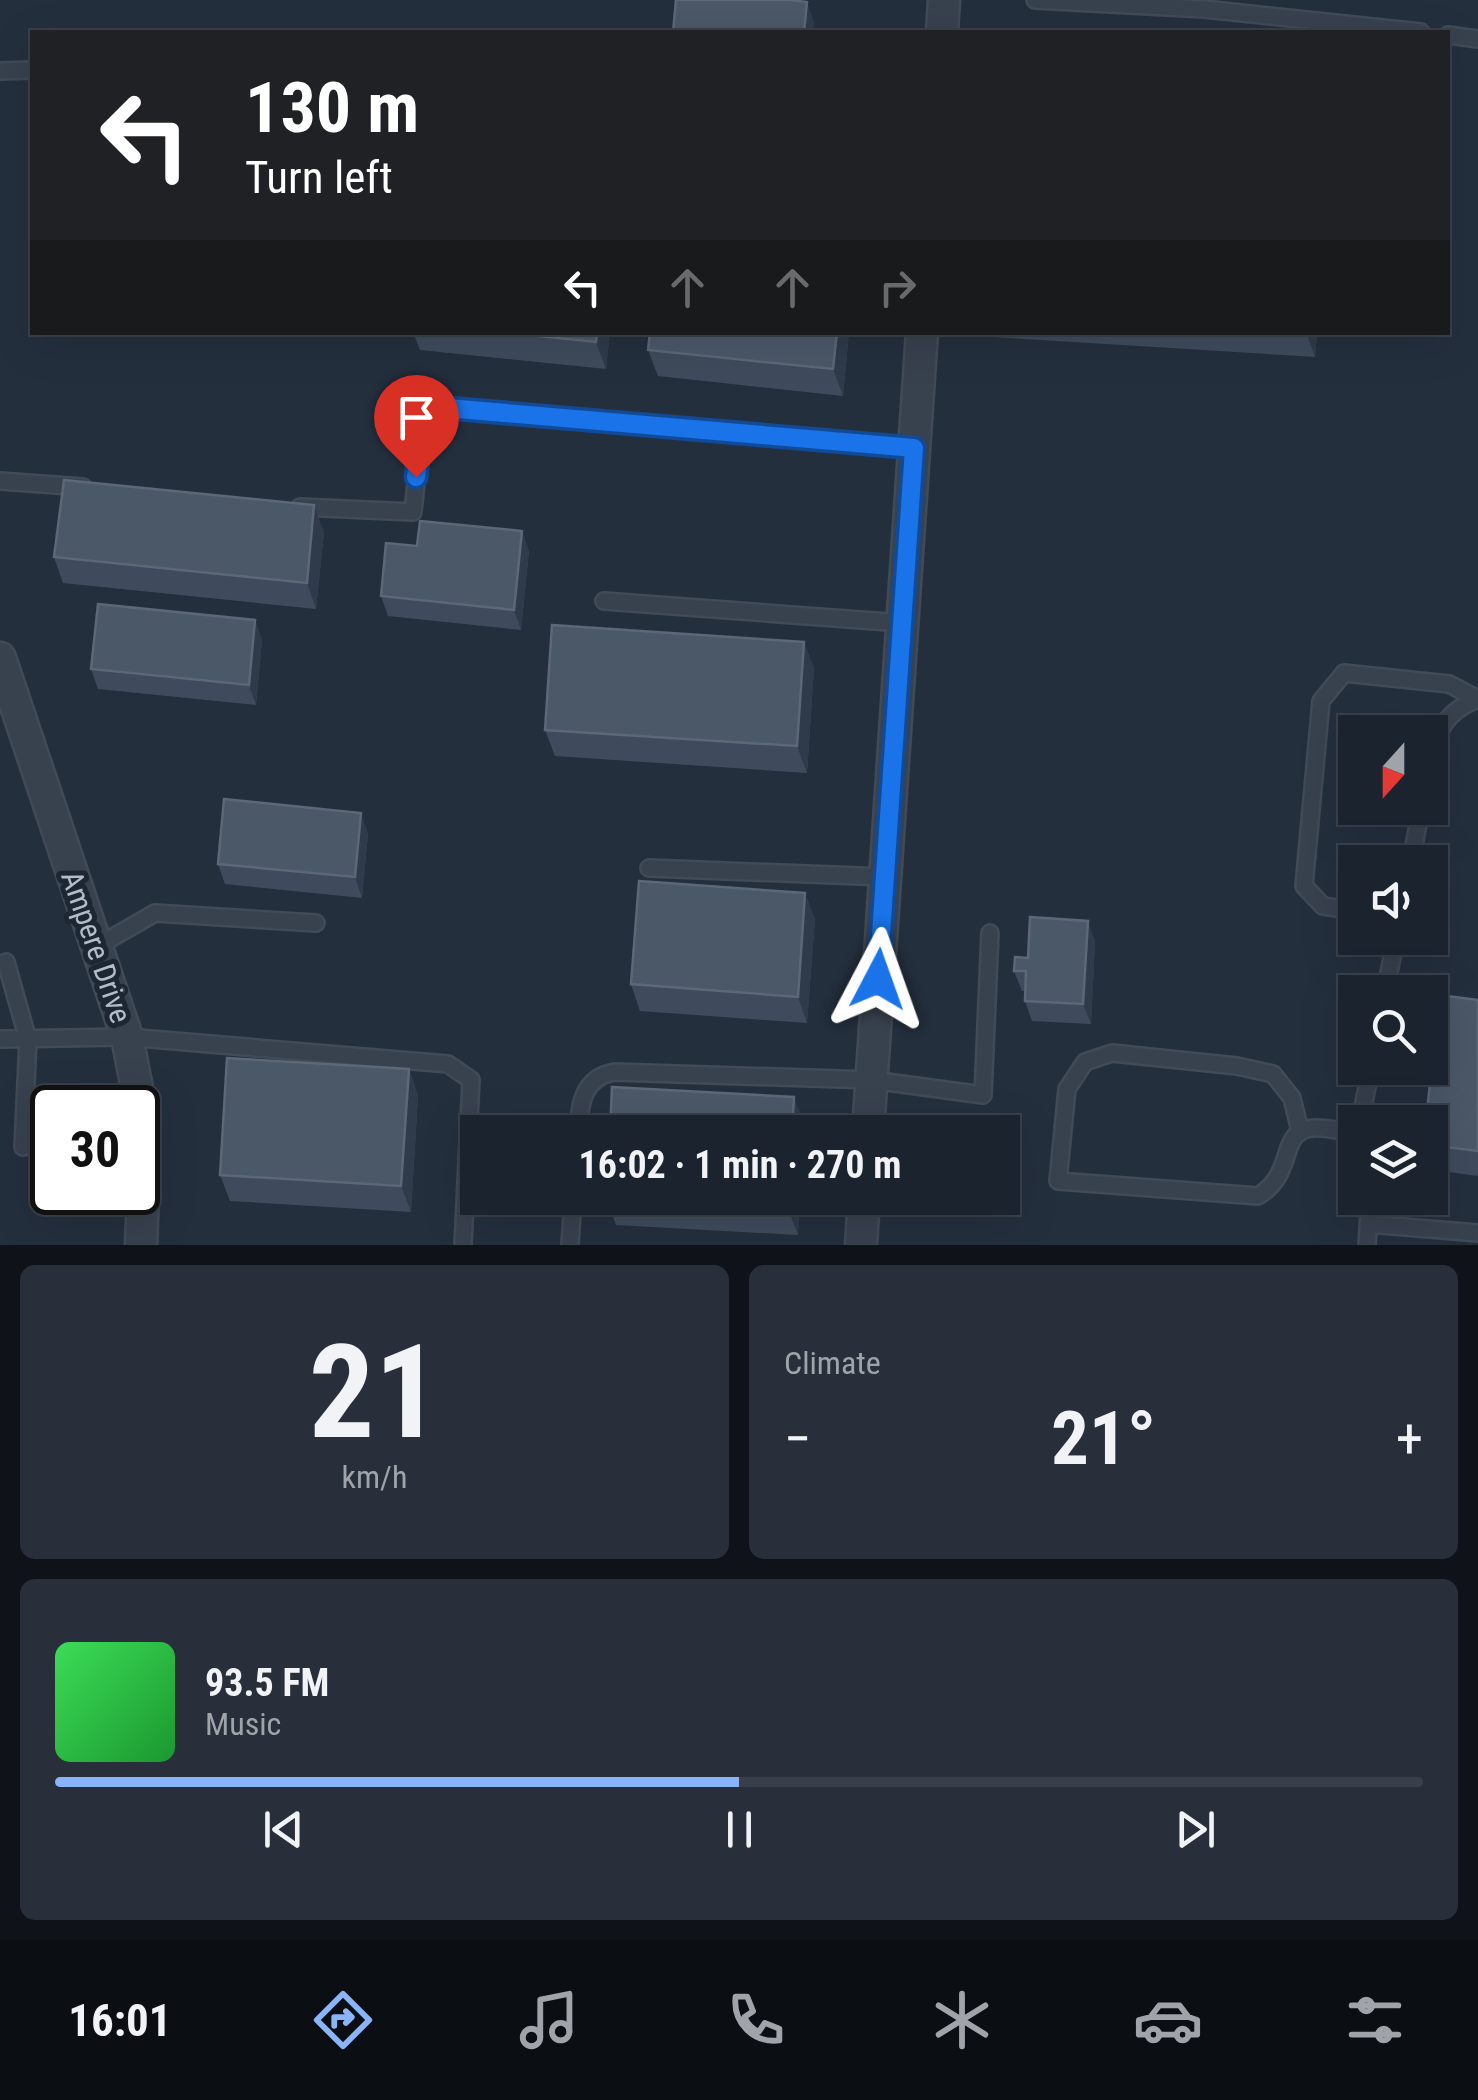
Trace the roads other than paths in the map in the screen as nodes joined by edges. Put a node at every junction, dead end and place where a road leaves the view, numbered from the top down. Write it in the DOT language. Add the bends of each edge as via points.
graph roads {
  1 [pos="944,0"];
  2 [pos="961,0"];
  3 [pos="1034,0"];
  4 [pos="942,30"];
  5 [pos="1403,30"];
  6 [pos="1450,36"];
  7 [pos="1478,39"];
  8 [pos="30,70"];
  9 [pos="0,71"];
  10 [pos="922,335"];
  11 [pos="914,448"];
  12 [pos="0,481"];
  13 [pos="101,488"];
  14 [pos="285,506"];
  15 [pos="604,602"];
  16 [pos="902,624"];
  17 [pos="0,658"];
  18 [pos="1448,718"];
  19 [pos="649,868"];
  20 [pos="885,877"];
  21 [pos="1338,908"];
  22 [pos="316,923"];
  23 [pos="990,933"];
  24 [pos="96,947"];
  25 [pos="6,962"];
  26 [pos="127,1037"];
  27 [pos="0,1039"];
  28 [pos="28,1040"];
  29 [pos="872,1080"];
  30 [pos="581,1115"];
  31 [pos="869,1115"];
  32 [pos="1300,1130"];
  33 [pos="1338,1131"];
  34 [pos="23,1148"];
  35 [pos="572,1215"];
  36 [pos="863,1215"];
  37 [pos="1369,1215"];
  38 [pos="1368,1224"];
  39 [pos="1478,1232"];
  40 [pos="141,1245"];
  41 [pos="463,1245"];
  42 [pos="570,1245"];
  43 [pos="860,1245"];
  44 [pos="1366,1245"];
  1 -- 2 [label="lane"];
  1 -- 4 [label="street"];
  3 -- 5 [label="lane" via="1204,8"];
  6 -- 7 [label="lane"];
  8 -- 9 [label="lane"];
  10 -- 11 [label="street"];
  11 -- 14 [label="lane" via="424,406 413,512"];
  11 -- 16 [label="street"];
  12 -- 13 [label="lane"];
  15 -- 16 [label="lane"];
  16 -- 20 [label="street"];
  17 -- 24 [label="street, Ampere Drive"];
  18 -- 21 [label="lane" via="1458,706 1478,700 1449,684 1344,674 1321,701 1304,886 1323,906"];
  19 -- 20 [label="lane"];
  20 -- 29 [label="street"];
  22 -- 24 [label="lane" via="155,913"];
  23 -- 29 [label="lane" via="983,1095"];
  24 -- 26 [label="street, Ampere Drive"];
  25 -- 28 [label="lane"];
  26 -- 28 [label="lane"];
  26 -- 40 [label="street, Ampere Drive" via="141,1109"];
  26 -- 41 [label="lane" via="448,1064 471,1080"];
  27 -- 28 [label="lane"];
  28 -- 34 [label="lane"];
  29 -- 30 [label="lane" via="614,1072 590,1082"];
  29 -- 31 [label="street"];
  32 -- 32 [label="lane" via="1276,1182 1258,1196 1058,1180 1067,1088 1085,1062 1112,1052 1273,1074 1292,1098"];
  32 -- 33 [label="lane"];
  35 -- 42 [label="lane"];
  36 -- 43 [label="street"];
  37 -- 38 [label="lane"];
  38 -- 39 [label="lane"];
  38 -- 44 [label="lane"];
}
